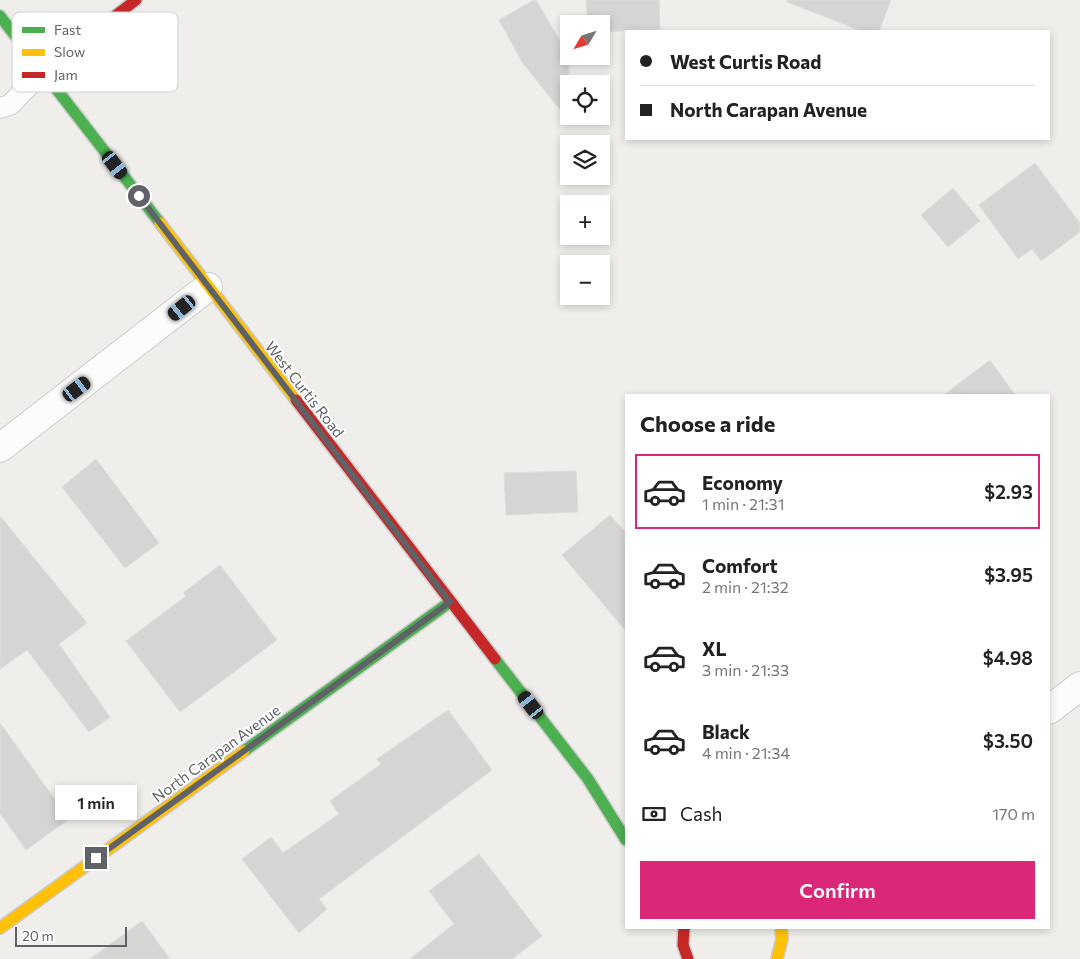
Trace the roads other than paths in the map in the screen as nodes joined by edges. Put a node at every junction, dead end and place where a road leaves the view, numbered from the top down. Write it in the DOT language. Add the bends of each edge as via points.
graph roads {
  1 [pos="136,0"];
  2 [pos="120,12"];
  3 [pos="0,16"];
  4 [pos="12,32"];
  5 [pos="23,92"];
  6 [pos="57,92"];
  7 [pos="0,108"];
  8 [pos="208,287"];
  9 [pos="0,448"];
  10 [pos="450,602"];
  11 [pos="1080,686"];
  12 [pos="1050,709"];
  13 [pos="588,779"];
  14 [pos="619,803"];
  15 [pos="625,838"];
  16 [pos="0,928"];
  17 [pos="682,929"];
  18 [pos="781,929"];
  19 [pos="688,959"];
  20 [pos="777,959"];
  1 -- 2 [label="street"];
  3 -- 4 [label="street, West Curtis Road"];
  5 -- 7 [label="lane" via="10,105"];
  6 -- 8 [label="street, West Curtis Road"];
  8 -- 9 [label="street"];
  8 -- 10 [label="street, West Curtis Road"];
  10 -- 13 [label="street, West Curtis Road"];
  10 -- 16 [label="street, North Carapan Avenue"];
  11 -- 12 [label="street"];
  13 -- 14 [label="street, West Curtis Road"];
  13 -- 15 [label="street, West Curtis Road"];
  17 -- 19 [label="street"];
  18 -- 20 [label="street"];
}
